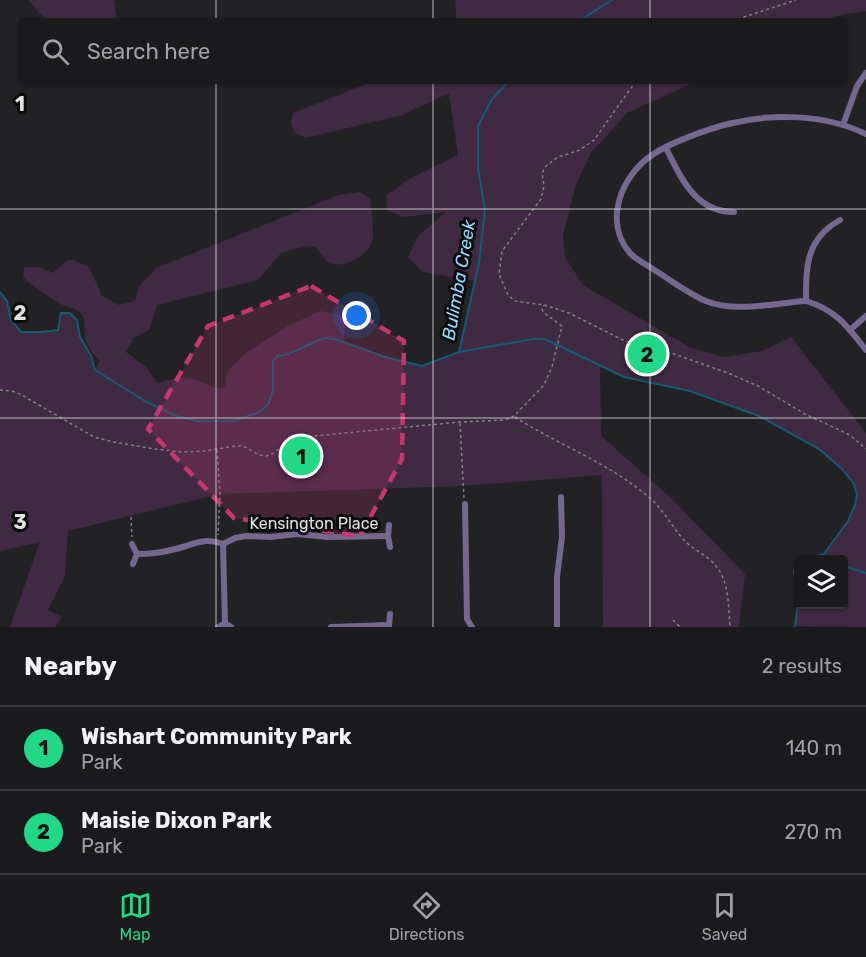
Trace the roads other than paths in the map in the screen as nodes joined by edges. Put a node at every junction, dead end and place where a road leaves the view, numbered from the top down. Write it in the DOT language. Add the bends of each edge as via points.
graph roads {
  1 [pos="866,73"];
  2 [pos="843,125"];
  3 [pos="866,134"];
  4 [pos="666,148"];
  5 [pos="734,212"];
  6 [pos="840,220"];
  7 [pos="806,301"];
  8 [pos="866,316"];
  9 [pos="850,330"];
  10 [pos="866,350"];
  11 [pos="561,497"];
  12 [pos="465,504"];
  13 [pos="389,525"];
  14 [pos="388,536"];
  15 [pos="220,543"];
  16 [pos="132,544"];
  17 [pos="390,547"];
  18 [pos="137,554"];
  19 [pos="133,564"];
  20 [pos="390,614"];
  21 [pos="228,625"];
  22 [pos="389,626"];
  23 [pos="218,627"];
  24 [pos="332,627"];
  25 [pos="472,627"];
  26 [pos="557,627"];
  1 -- 2 [label="street"];
  2 -- 3 [label="street"];
  2 -- 4 [label="street" via="797,118 752,119 705,130"];
  4 -- 5 [label="street" via="691,193 709,207"];
  4 -- 7 [label="street" via="652,154 638,168 617,205 618,230 631,255 697,297 716,304 737,307"];
  6 -- 7 [label="street" via="824,231 811,250 806,270"];
  7 -- 9 [label="street" via="830,310"];
  8 -- 9 [label="street"];
  9 -- 10 [label="street"];
  11 -- 26 [label="street"];
  12 -- 25 [label="street" via="467,619"];
  13 -- 14 [label="street, Kensington Place"];
  14 -- 15 [label="street, Kensington Place" via="246,536"];
  14 -- 17 [label="street, Kensington Place"];
  15 -- 18 [label="street, Kensington Place" via="202,541 173,550"];
  15 -- 21 [label="street"];
  16 -- 18 [label="street"];
  18 -- 19 [label="street"];
  20 -- 22 [label="street"];
  21 -- 23 [label="street"];
  22 -- 24 [label="street"];
}
